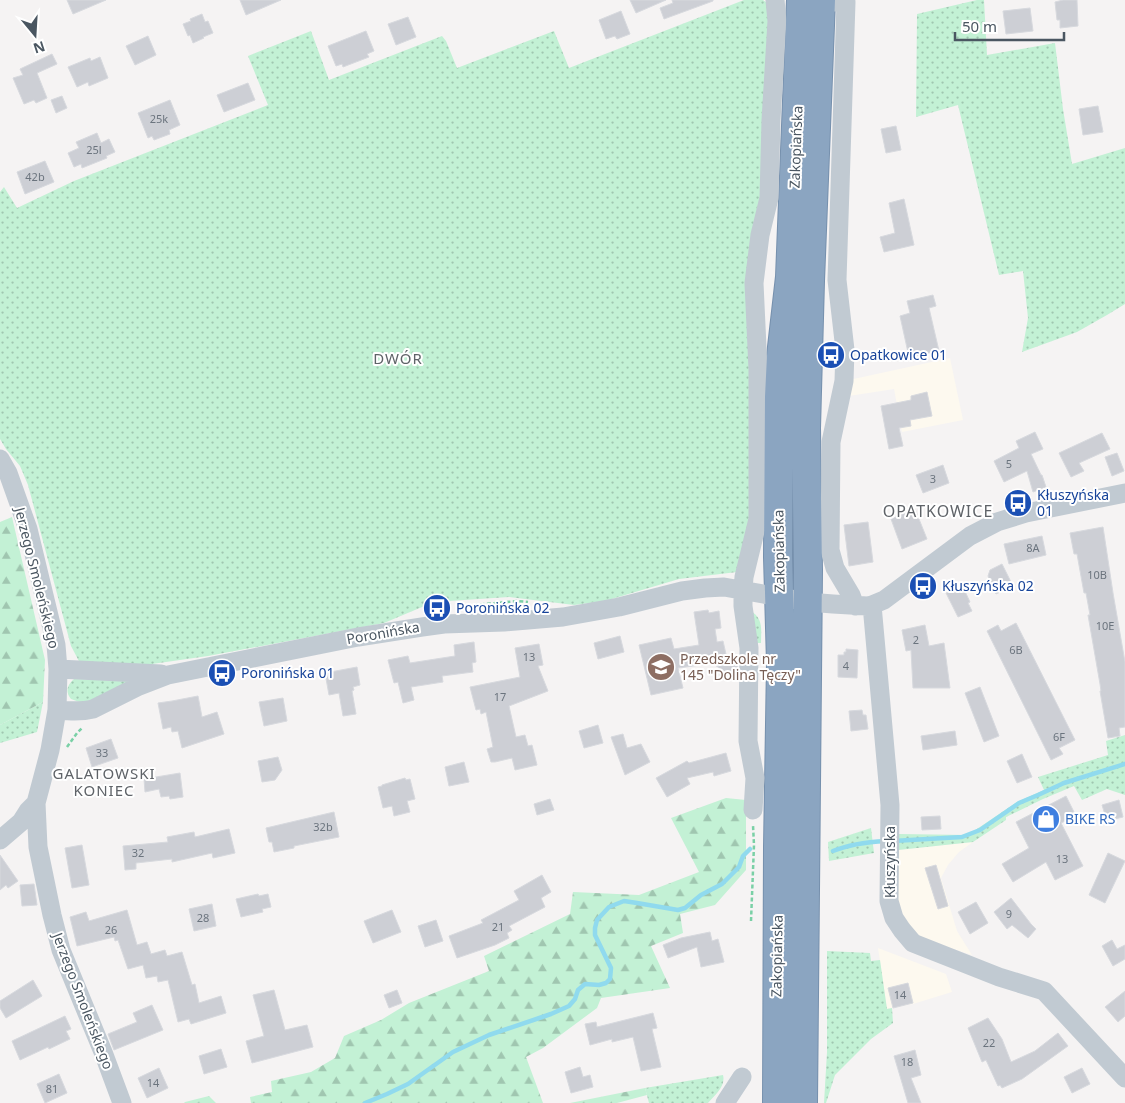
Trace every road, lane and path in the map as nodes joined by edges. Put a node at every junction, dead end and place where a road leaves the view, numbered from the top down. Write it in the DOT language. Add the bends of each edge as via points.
graph roads {
  1 [pos="775,0"];
  2 [pos="822,1"];
  3 [pos="0,459"];
  4 [pos="1125,493"];
  5 [pos="743,591"];
  6 [pos="780,596"];
  7 [pos="535,602"];
  8 [pos="808,602"];
  9 [pos="468,606"];
  10 [pos="863,606"];
  11 [pos="58,669"];
  12 [pos="168,674"];
  13 [pos="57,710"];
  14 [pos="88,723"];
  15 [pos="68,747"];
  16 [pos="36,803"];
  17 [pos="753,810"];
  18 [pos="0,840"];
  19 [pos="754,845"];
  20 [pos="751,921"];
  21 [pos="776,1068"];
  22 [pos="742,1077"];
  23 [pos="1125,1078"];
  24 [pos="794,1102"];
  25 [pos="122,1103"];
  26 [pos="725,1103"];
  27 [pos="762,1103"];
  1 -- 5 [label="street" via="777,21 769,198 754,283 758,355 758,520"];
  2 -- 6 [label="highway, Zakopiańska" via="779,380"];
  2 -- 8 [label="highway, Zakopiańska" via="807,391"];
  2 -- 10 [label="street" via="837,280 845,350 839,410 831,442 830,550 835,568 851,595"];
  3 -- 11 [label="street, Jerzego Smoleńskiego" via="28,529 56,645"];
  4 -- 10 [label="street" via="1026,512 997,522 970,536 884,600"];
  5 -- 6 [label="street, Poronińska"];
  5 -- 12 [label="street, Poronińska" via="705,588 563,617 422,626"];
  5 -- 17 [label="street" via="749,648 748,741 755,778"];
  6 -- 8 [label="street, Poronińska"];
  6 -- 21 [label="highway, Zakopiańska" via="782,663"];
  7 -- 9 [label="path"];
  8 -- 10 [label="street, Poronińska"];
  8 -- 24 [label="highway, Zakopiańska"];
  10 -- 23 [label="street, Kłuszyńska" via="890,805 889,901 894,918 913,943 999,978 1044,991"];
  11 -- 12 [label="street, Poronińska"];
  11 -- 13 [label="street, Jerzego Smoleńskiego"];
  12 -- 13 [label="street, Poronińska" via="93,709"];
  13 -- 16 [label="street, Jerzego Smoleńskiego"];
  14 -- 15 [label="path"];
  16 -- 18 [label="street"];
  16 -- 25 [label="street, Jerzego Smoleńskiego" via="38,847 61,950"];
  19 -- 20 [label="path"];
  21 -- 24 [label="highway, Zakopiańska"];
  21 -- 27 [label="highway"];
  22 -- 26 [label="street"];
}
